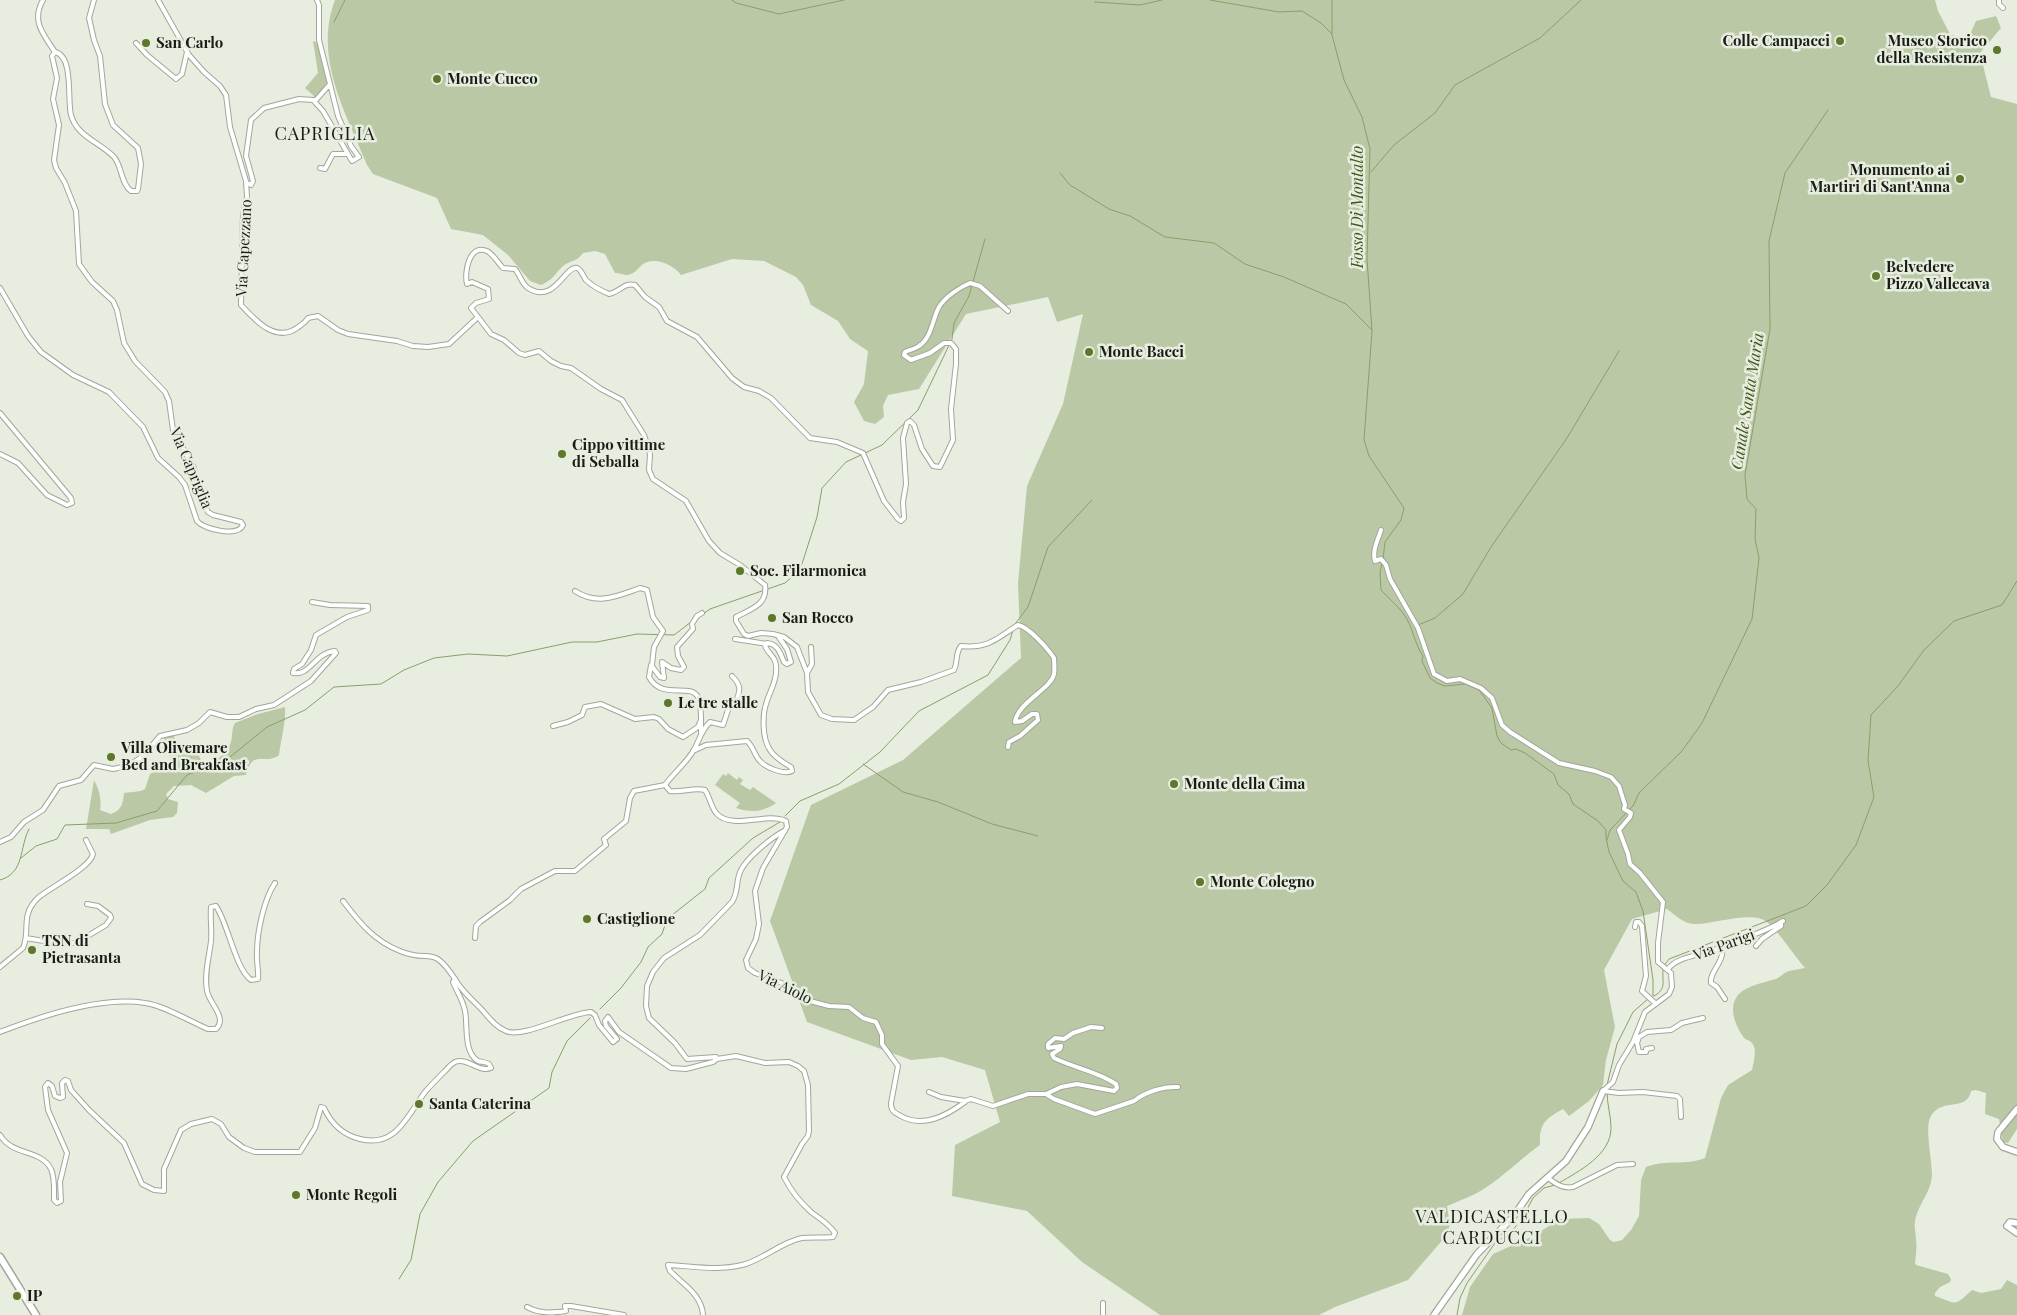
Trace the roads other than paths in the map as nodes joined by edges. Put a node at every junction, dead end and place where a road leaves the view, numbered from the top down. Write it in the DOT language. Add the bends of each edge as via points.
graph roads {
  1 [pos="43,0"];
  2 [pos="94,0"];
  3 [pos="158,0"];
  4 [pos="317,0"];
  5 [pos="1999,0"];
  6 [pos="2002,8"];
  7 [pos="136,43"];
  8 [pos="55,52"];
  9 [pos="188,52"];
  10 [pos="330,84"];
  11 [pos="312,100"];
  12 [pos="348,154"];
  13 [pos="320,168"];
  14 [pos="246,180"];
  15 [pos="0,288"];
  16 [pos="1008,311"];
  17 [pos="478,317"];
  18 [pos="0,413"];
  19 [pos="0,454"];
  20 [pos="1381,530"];
  21 [pos="575,591"];
  22 [pos="312,602"];
  23 [pos="702,613"];
  24 [pos="778,636"];
  25 [pos="735,639"];
  26 [pos="766,644"];
  27 [pos="811,647"];
  28 [pos="652,665"];
  29 [pos="807,673"];
  30 [pos="732,676"];
  31 [pos="700,722"];
  32 [pos="553,726"];
  33 [pos="701,733"];
  34 [pos="1008,747"];
  35 [pos="693,751"];
  36 [pos="665,785"];
  37 [pos="784,831"];
  38 [pos="86,840"];
  39 [pos="0,842"];
  40 [pos="275,883"];
  41 [pos="343,900"];
  42 [pos="87,904"];
  43 [pos="1635,927"];
  44 [pos="26,938"];
  45 [pos="475,938"];
  46 [pos="1721,946"];
  47 [pos="1756,946"];
  48 [pos="0,967"];
  49 [pos="1666,967"];
  50 [pos="455,979"];
  51 [pos="1725,999"];
  52 [pos="1655,1003"];
  53 [pos="1703,1018"];
  54 [pos="1102,1028"];
  55 [pos="0,1032"];
  56 [pos="1635,1043"];
  57 [pos="1652,1048"];
  58 [pos="717,1059"];
  59 [pos="1178,1087"];
  60 [pos="1603,1091"];
  61 [pos="929,1092"];
  62 [pos="1046,1094"];
  63 [pos="965,1100"];
  64 [pos="2017,1109"];
  65 [pos="1681,1117"];
  66 [pos="0,1135"];
  67 [pos="2017,1152"];
  68 [pos="1633,1164"];
  69 [pos="1551,1180"];
  70 [pos="2017,1223"];
  71 [pos="2017,1233"];
  72 [pos="0,1257"];
  73 [pos="1103,1302"];
  74 [pos="527,1307"];
  75 [pos="36,1315"];
  76 [pos="624,1315"];
  77 [pos="703,1315"];
  78 [pos="1103,1315"];
  79 [pos="1434,1315"];
  1 -- 8 [label="street" via="37,20"];
  2 -- 8 [label="street" via="89,18 100,56 103,94 113,125 138,148 141,164 137,191 128,189 116,159 84,135 74,123 67,65"];
  3 -- 9 [label="street"];
  4 -- 10 [label="street" via="320,5 319,40"];
  5 -- 6 [label="street"];
  7 -- 9 [label="street" via="176,79 182,74"];
  8 -- 15 [label="street, Via Capriglia" via="52,56 57,78 53,99 59,125 54,160 76,211 79,264 92,282 113,301 124,343 165,392 173,430 194,468 200,498 208,512 241,522 240,530 218,530 197,522 185,485 158,458 144,427 109,392 73,375 41,352"];
  9 -- 14 [label="street" via="226,95 230,127"];
  10 -- 11 [label="street" via="316,100"];
  10 -- 12 [label="street" via="338,116 359,157 352,161"];
  11 -- 12 [label="street" via="323,111"];
  11 -- 14 [label="street" via="299,99 264,108 255,114 250,124 246,156 253,181 249,185"];
  12 -- 13 [label="street" via="334,154 326,169"];
  14 -- 17 [label="street, Via Capezzano" via="241,305 264,327 280,334 290,332 308,318 318,316 348,334 428,347 449,344"];
  16 -- 17 [label="street" via="980,286 970,283 943,302 925,339 905,352 904,355 911,360 944,343 951,343 956,349 956,364 951,409 953,440 940,467 934,466 919,443 914,424 907,423 903,438 906,484 904,518 901,521 884,501 864,453 837,442 810,438 771,398 744,387 732,378 697,337 667,321 659,307 635,285 625,285 610,294 588,282 579,269 571,268 550,290 533,290 523,284 515,269 503,268 489,252 480,249 472,255 466,280 467,284 472,282 488,289 489,300 476,303 471,308"];
  17 -- 24 [label="street" via="491,334 519,353 539,351 551,361 571,368 622,400 644,435 653,479 686,501 720,553 765,585 762,602 736,617 740,628 748,636 761,633"];
  18 -- 19 [label="street" via="72,502 67,505 47,495 18,463"];
  20 -- 49 [label="street" via="1374,555 1376,561 1383,560 1390,580 1418,628 1434,674 1447,680 1472,682 1481,688 1492,698 1502,725 1560,763 1596,771 1617,782 1624,809 1631,815 1619,830 1630,864 1663,902 1658,962"];
  21 -- 28 [label="street" via="597,599 640,588 648,590 653,617 663,631 654,647"];
  22 -- 39 [label="street" via="368,606 368,610 347,617 316,635 311,650 293,673 307,670 325,653 336,653 311,681 274,705 256,709 239,718 210,712 187,730 160,736 142,756 127,766 113,769 94,765 81,780 60,786 43,810 24,822 11,837"];
  23 -- 28 [label="street" via="678,647 678,656 684,667 675,670 662,662 665,675 662,678"];
  24 -- 26 [label="street" via="790,655 790,664 784,662 774,644"];
  24 -- 29 [label="street" via="797,647"];
  25 -- 26 [label="street"];
  26 -- 35 [label="street" via="765,648 776,661 765,709 767,744 770,751 792,771 786,773 762,763 747,741 706,745"];
  27 -- 29 [label="street" via="812,664"];
  28 -- 31 [label="street" via="649,677 657,687 696,693"];
  29 -- 34 [label="street" via="808,692 821,715 854,720 873,707 888,690 954,670 961,646 980,647 999,639 1018,625 1023,626 1050,651 1054,658 1054,674 1016,715 1015,722 1022,722 1032,714 1037,714 1038,720"];
  30 -- 33 [label="street" via="740,686 737,700 730,704 723,725 710,722"];
  31 -- 32 [label="street" via="683,737 668,729 659,719 635,719 601,704 585,707 582,714"];
  31 -- 33 [label="street"];
  33 -- 35 [label="street"];
  35 -- 36 [label="street"];
  36 -- 37 [label="street" via="676,792 705,790 716,813 728,820 780,818 786,821"];
  36 -- 45 [label="street" via="634,791 626,821 604,839 606,845 575,871 555,871 521,888 480,922 474,932"];
  37 -- 58 [label="street" via="749,860 739,875 736,897 732,902 700,935 664,958 652,972 647,986 649,1018 675,1043 684,1057 712,1056"];
  37 -- 63 [label="street, Via Aiolo" via="755,891 759,924 746,960 748,968 784,984 806,1000 849,1007 863,1018 876,1022 882,1044 898,1066 891,1103 894,1112 910,1120 927,1121 955,1110"];
  38 -- 44 [label="street" via="93,857 88,864 34,902 25,922"];
  40 -- 55 [label="street" via="259,932 256,953 258,979 251,980 242,972 225,921 216,906 211,907 206,982 208,998 220,1020 216,1029 208,1030 154,1005 135,1002 94,1005"];
  41 -- 50 [label="street" via="373,936 401,951 437,957"];
  42 -- 44 [label="street" via="98,906 111,916 106,925 81,941 68,944"];
  43 -- 52 [label="street" via="1637,922 1642,926 1646,976 1642,991"];
  44 -- 48 [label="street" via="23,948"];
  46 -- 47 [label="street, Via Parigi" via="1782,922"];
  46 -- 49 [label="street, Via Parigi"];
  46 -- 51 [label="street" via="1721,957 1710,978"];
  49 -- 52 [label="street" via="1671,973 1672,987 1669,994"];
  50 -- 58 [label="street" via="497,1026 507,1032 518,1034 591,1012 613,1042 617,1039 606,1026 608,1017 619,1032 670,1068 686,1069"];
  50 -- 66 [label="street" via="453,982 465,1009 469,1047 479,1062 490,1064 491,1068 484,1069 461,1061 453,1063 426,1091 398,1129 382,1140 369,1141 349,1136 321,1107 303,1150 297,1153 263,1153 244,1148 228,1137 216,1121 208,1119 181,1130 164,1169 164,1192 159,1192 142,1184 124,1142 89,1110 71,1090 68,1081 62,1083 63,1097 60,1098 55,1096 48,1083 45,1087 48,1110 67,1153 60,1182 61,1201 57,1203 49,1166 35,1156 10,1147"];
  52 -- 56 [label="street" via="1645,1012"];
  53 -- 56 [label="street" via="1682,1023 1671,1030 1647,1032"];
  54 -- 62 [label="street" via="1091,1027 1064,1039 1055,1038 1048,1048 1061,1046 1052,1054 1054,1058 1112,1081 1117,1088 1114,1091 1077,1084"];
  56 -- 57 [label="street" via="1639,1052"];
  56 -- 60 [label="street" via="1619,1065 1613,1082"];
  58 -- 77 [label="street" via="736,1056 765,1064 789,1062 804,1071 809,1090 809,1131 784,1177 796,1196 829,1224 834,1233 833,1237 802,1238 756,1261 740,1265 715,1268 668,1265 670,1271 697,1297"];
  59 -- 62 [label="street" via="1170,1086 1095,1114"];
  60 -- 65 [label="street" via="1677,1096"];
  60 -- 69 [label="street" via="1576,1147"];
  61 -- 63 [label="street"];
  62 -- 63 [label="street" via="1028,1094 993,1106"];
  64 -- 67 [label="street" via="1998,1132 1997,1139 2002,1147"];
  68 -- 69 [label="street" via="1617,1165 1573,1187 1561,1187"];
  69 -- 79 [label="street" via="1529,1194 1513,1217 1477,1254"];
  70 -- 71 [label="street" via="2010,1222 2008,1226"];
  72 -- 75 [label="main road"];
  73 -- 78 [label="street"];
  74 -- 76 [label="street" via="537,1312 557,1312 566,1310 564,1306 571,1306"];
}
